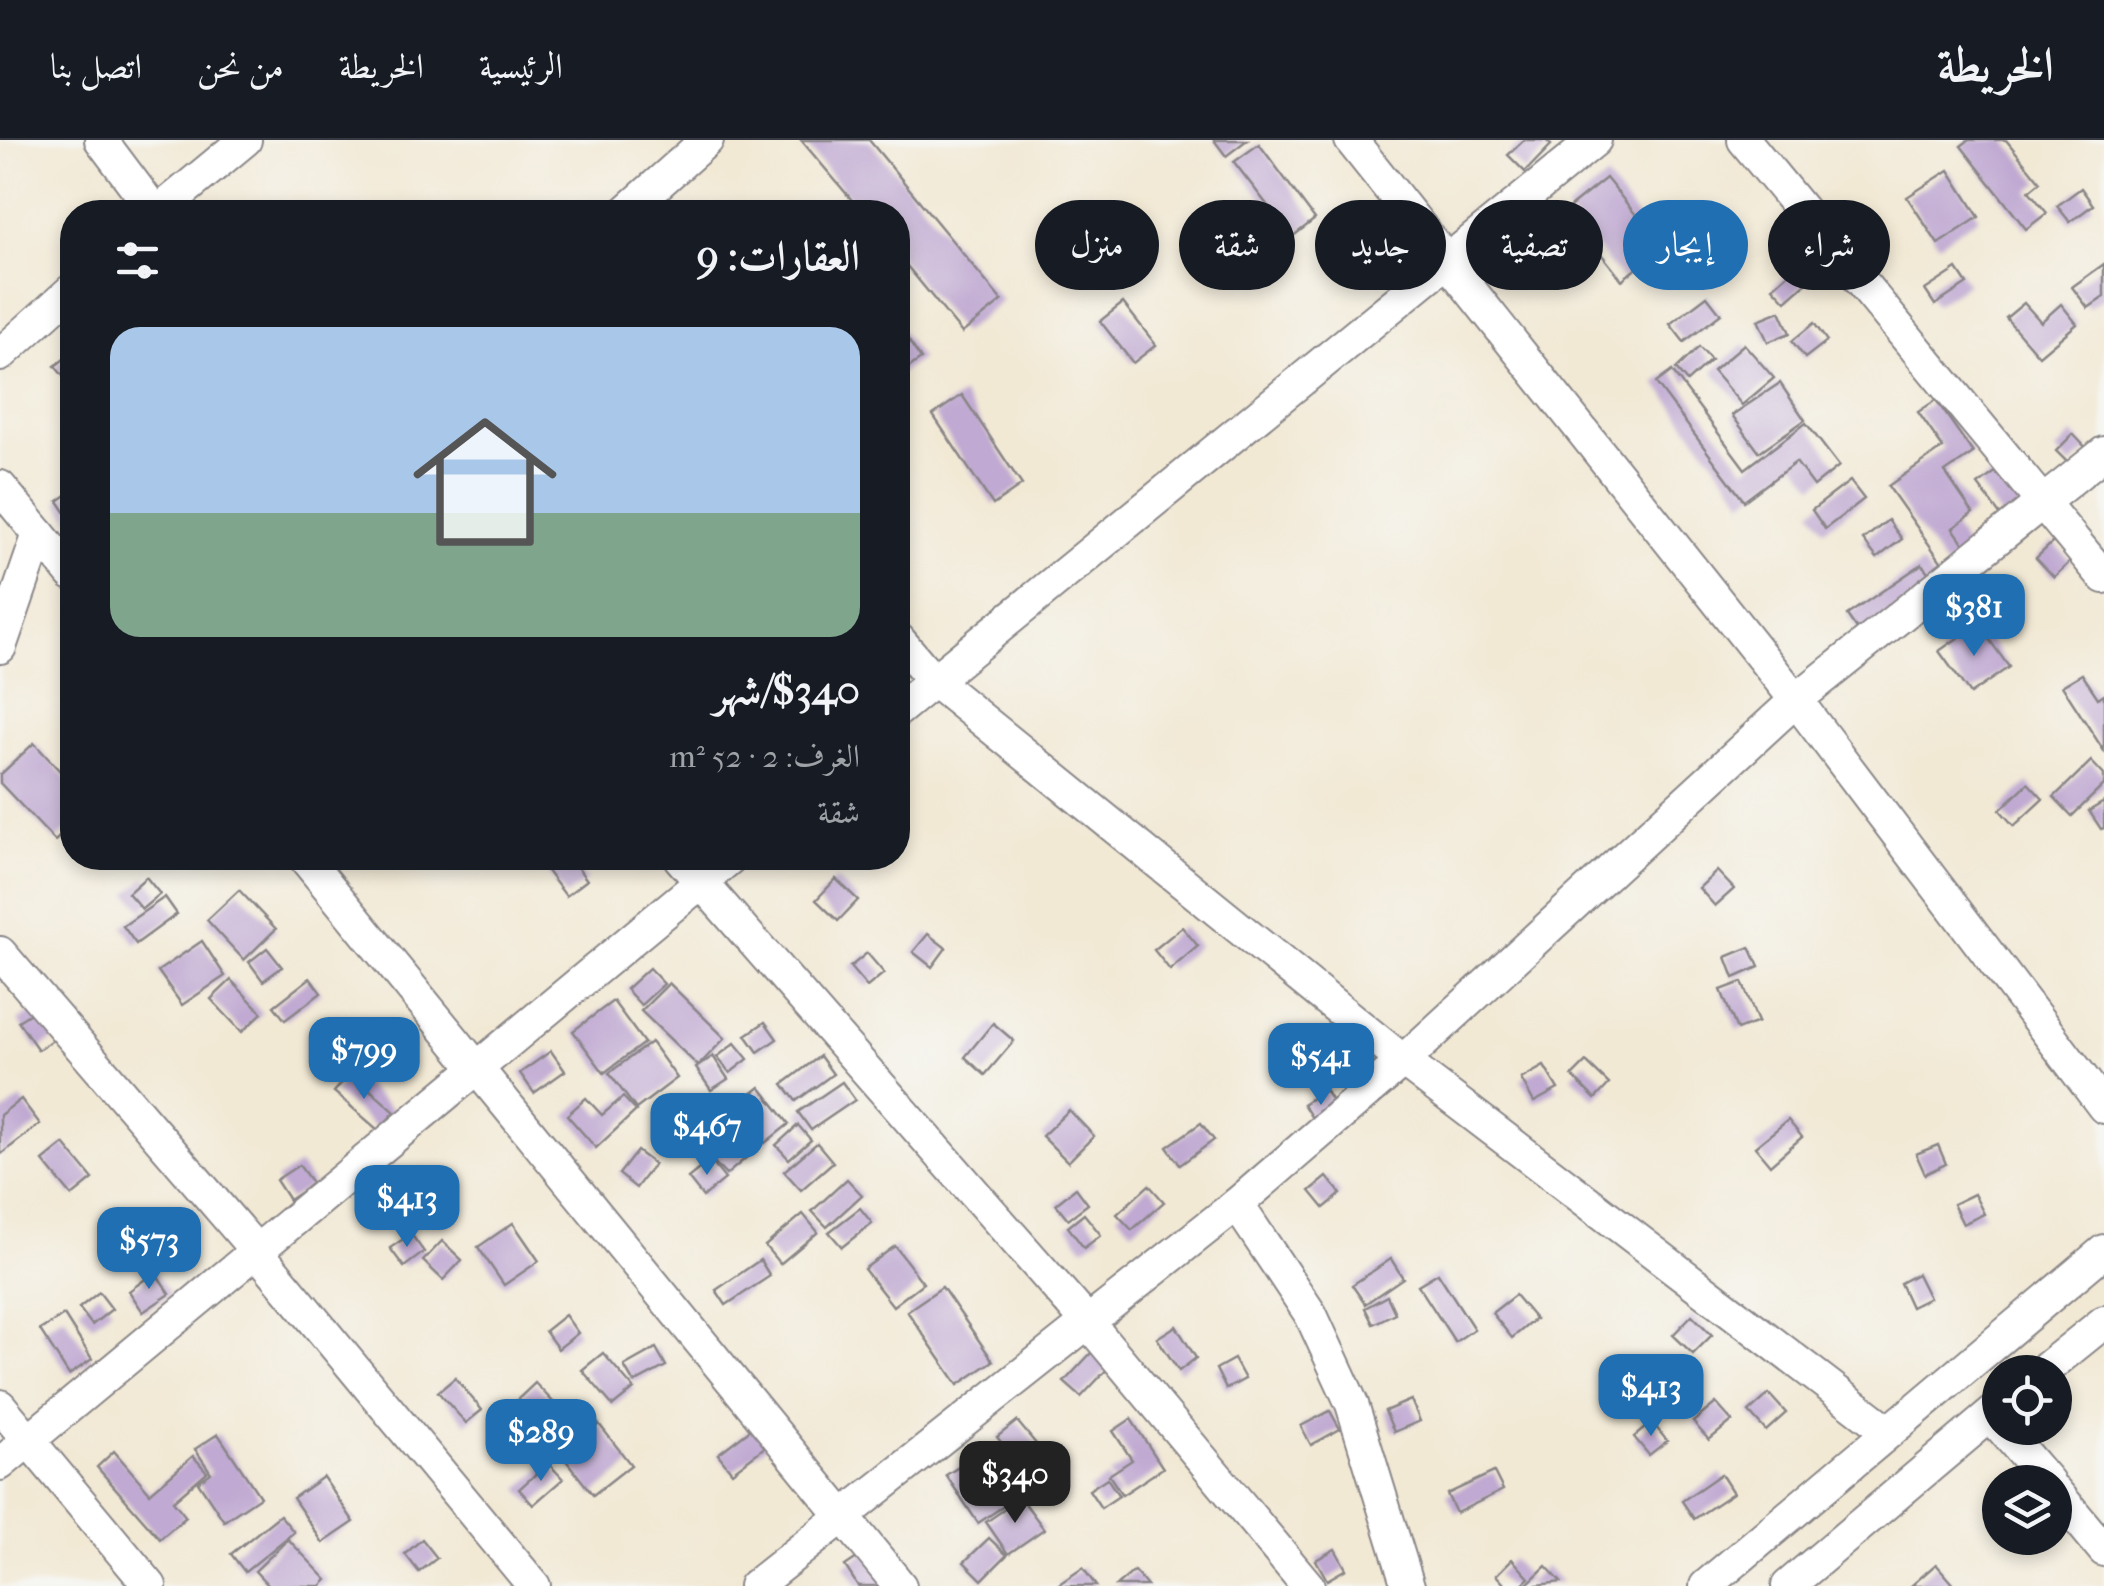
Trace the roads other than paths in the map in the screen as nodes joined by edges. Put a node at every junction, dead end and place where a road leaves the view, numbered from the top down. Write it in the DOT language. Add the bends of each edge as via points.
graph roads {
  1 [pos="102,140"];
  2 [pos="245,140"];
  3 [pos="707,140"];
  4 [pos="1351,140"];
  5 [pos="1595,140"];
  6 [pos="1744,140"];
  7 [pos="147,200"];
  8 [pos="171,200"];
  9 [pos="640,200"];
  10 [pos="1448,263"];
  11 [pos="60,301"];
  12 [pos="0,355"];
  13 [pos="2104,452"];
  14 [pos="0,487"];
  15 [pos="2044,503"];
  16 [pos="39,534"];
  17 [pos="60,559"];
  18 [pos="2104,577"];
  19 [pos="0,647"];
  20 [pos="910,653"];
  21 [pos="932,680"];
  22 [pos="910,699"];
  23 [pos="1796,700"];
  24 [pos="315,870"];
  25 [pos="691,870"];
  26 [pos="717,870"];
  27 [pos="702,883"];
  28 [pos="0,953"];
  29 [pos="1403,1061"];
  30 [pos="476,1068"];
  31 [pos="2104,1107"];
  32 [pos="1238,1204"];
  33 [pos="256,1249"];
  34 [pos="2104,1251"];
  35 [pos="2104,1322"];
  36 [pos="1090,1325"];
  37 [pos="2063,1355"];
  38 [pos="0,1406"];
  39 [pos="1888,1431"];
  40 [pos="1982,1432"];
  41 [pos="28,1440"];
  42 [pos="2019,1445"];
  43 [pos="0,1464"];
  44 [pos="2035,1465"];
  45 [pos="2072,1511"];
  46 [pos="840,1514"];
  47 [pos="2104,1550"];
  48 [pos="150,1586"];
  49 [pos="534,1586"];
  50 [pos="755,1586"];
  51 [pos="900,1586"];
  52 [pos="1308,1586"];
  53 [pos="1408,1586"];
  54 [pos="1706,1586"];
  55 [pos="1788,1586"];
  1 -- 7 [label="street"];
  2 -- 8 [label="street"];
  3 -- 9 [label="street"];
  4 -- 10 [label="street"];
  5 -- 10 [label="street"];
  6 -- 15 [label="street"];
  10 -- 21 [label="street"];
  10 -- 23 [label="street"];
  11 -- 12 [label="street"];
  13 -- 15 [label="street"];
  14 -- 16 [label="street"];
  15 -- 18 [label="street"];
  15 -- 23 [label="street"];
  16 -- 17 [label="street"];
  16 -- 19 [label="street"];
  20 -- 21 [label="street"];
  21 -- 22 [label="street"];
  21 -- 29 [label="street"];
  23 -- 29 [label="street"];
  23 -- 31 [label="street"];
  24 -- 30 [label="street"];
  25 -- 27 [label="street"];
  26 -- 27 [label="street"];
  27 -- 30 [label="street"];
  27 -- 36 [label="street"];
  28 -- 33 [label="street"];
  29 -- 32 [label="street"];
  29 -- 39 [label="street"];
  30 -- 33 [label="street"];
  30 -- 46 [label="street"];
  32 -- 36 [label="street"];
  32 -- 53 [label="street" via="1311,1315 1352,1404"];
  33 -- 41 [label="street"];
  33 -- 49 [label="street"];
  34 -- 39 [label="street"];
  35 -- 37 [label="street"];
  36 -- 46 [label="street"];
  36 -- 52 [label="street"];
  38 -- 41 [label="street"];
  39 -- 54 [label="street"];
  40 -- 55 [label="street"];
  41 -- 43 [label="street"];
  41 -- 48 [label="street"];
  42 -- 44 [label="street"];
  45 -- 47 [label="street"];
  46 -- 50 [label="street"];
  46 -- 51 [label="street"];
}
